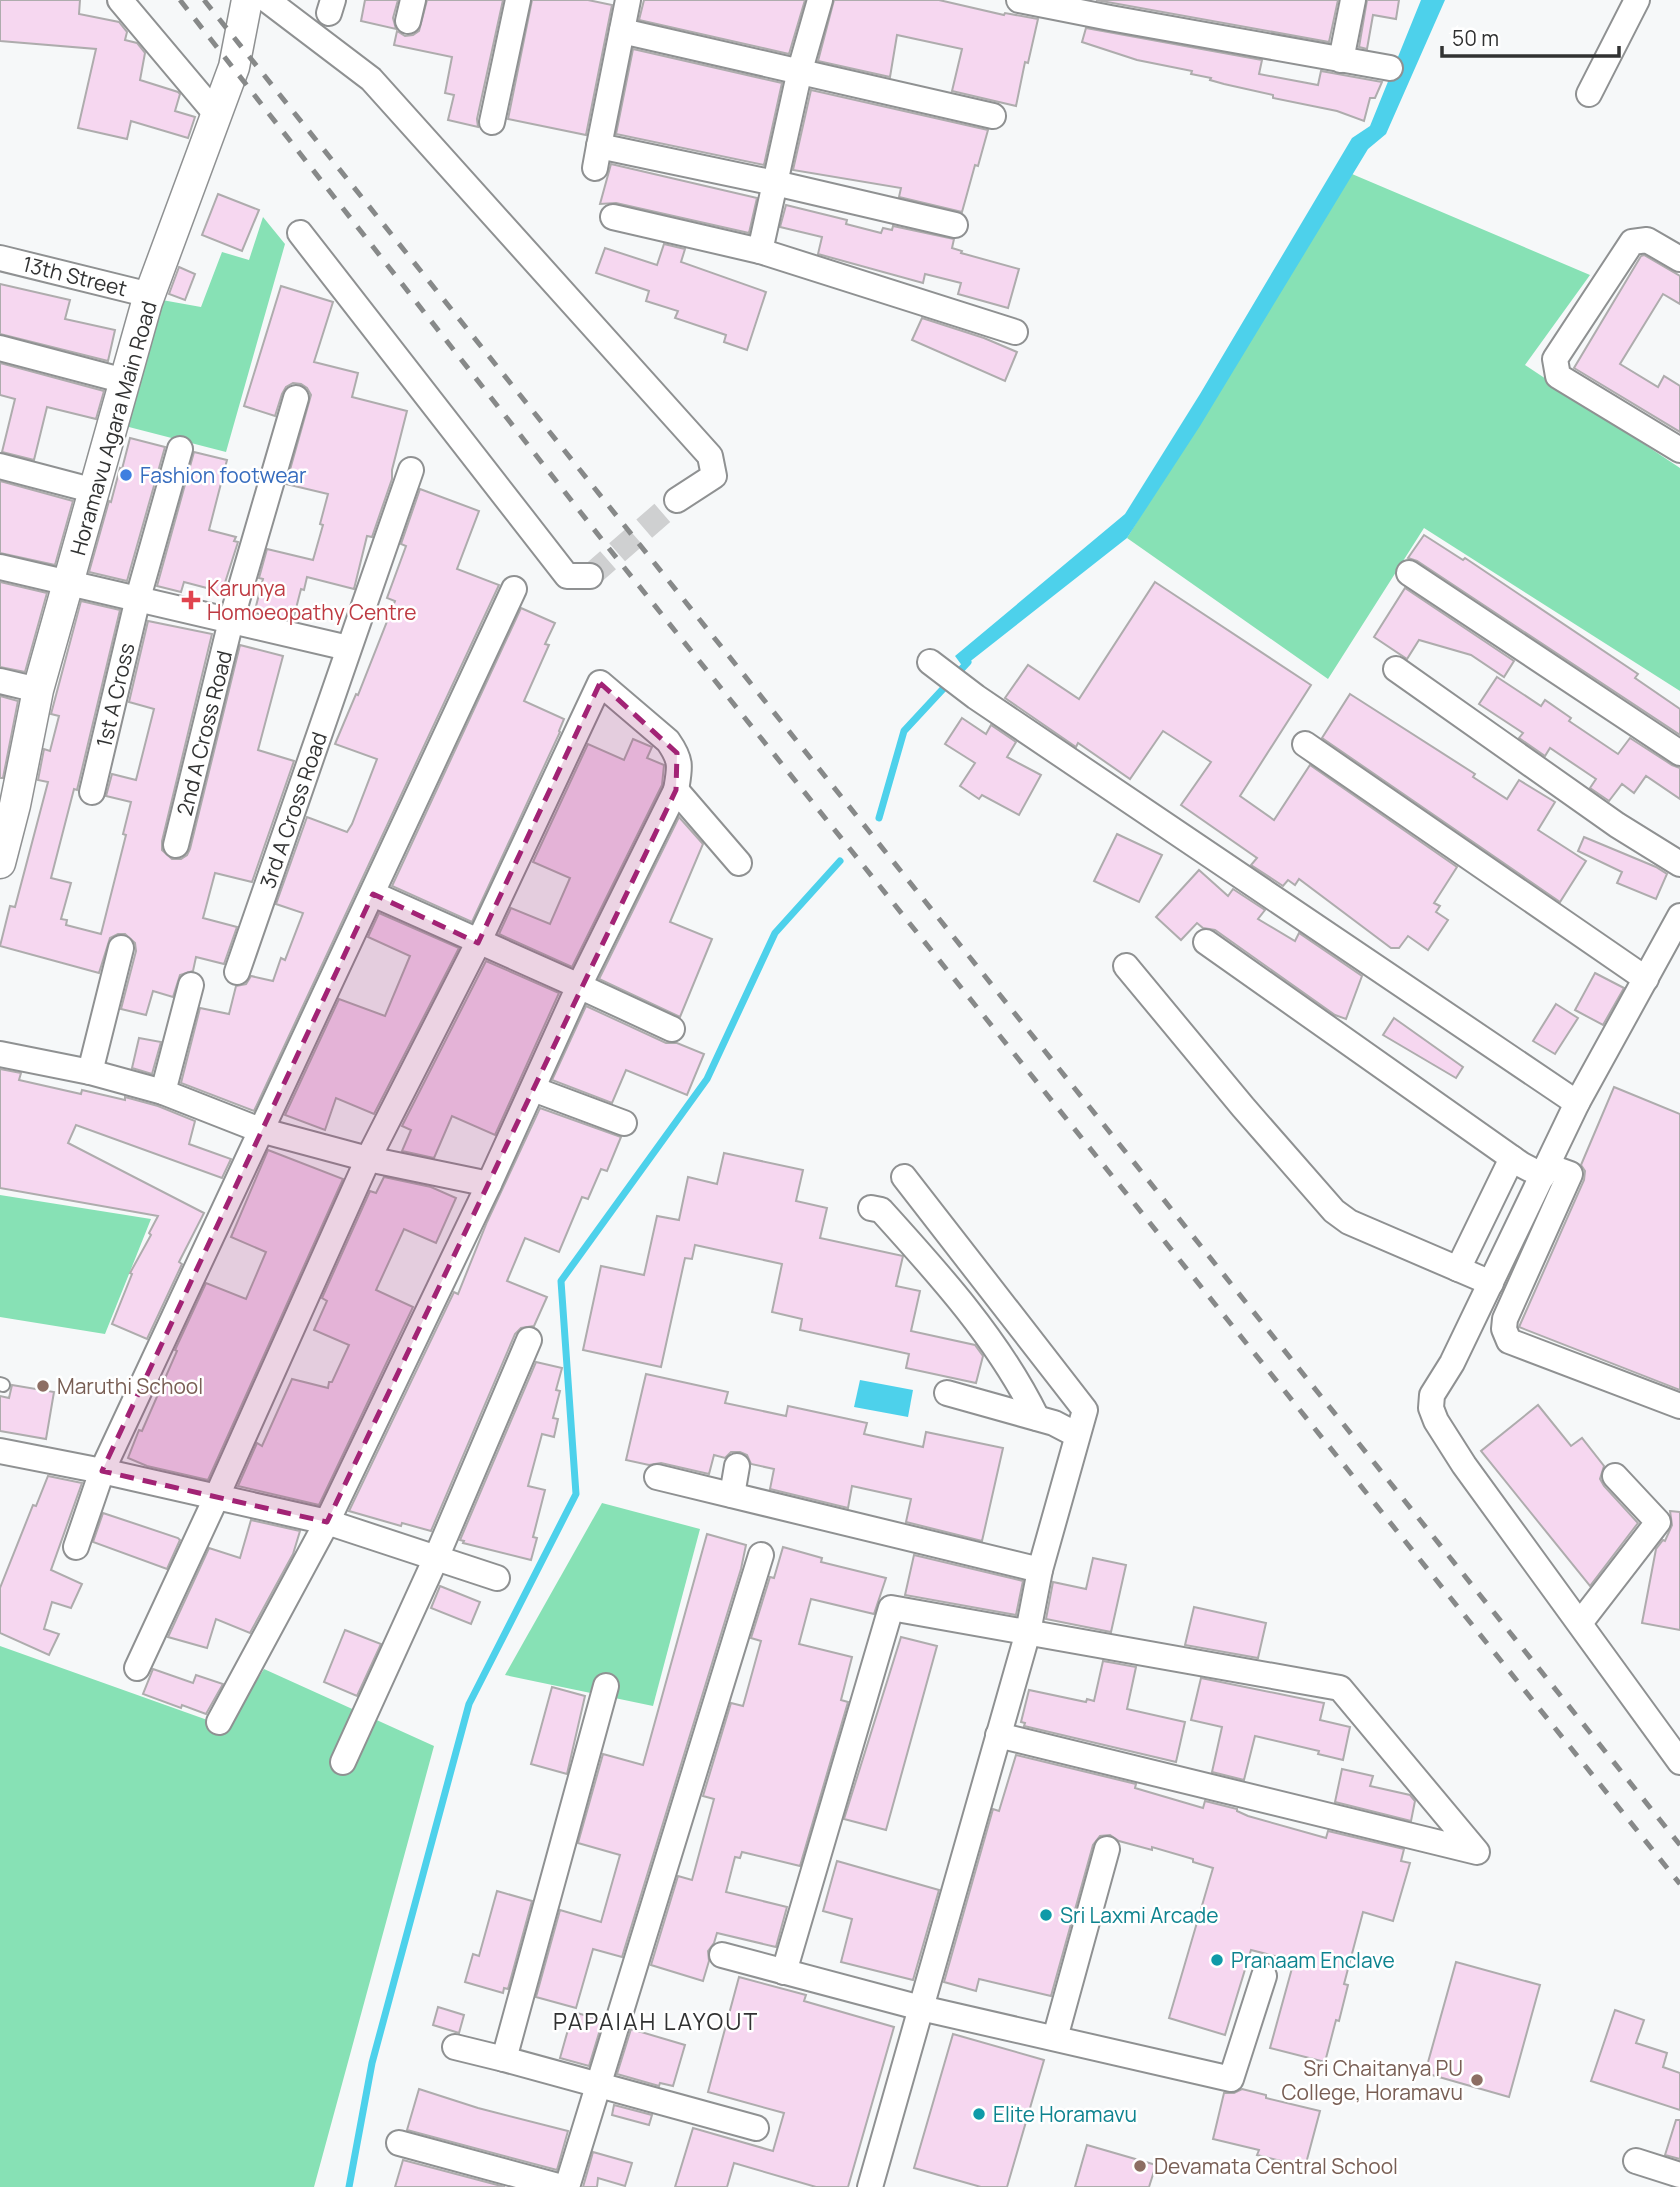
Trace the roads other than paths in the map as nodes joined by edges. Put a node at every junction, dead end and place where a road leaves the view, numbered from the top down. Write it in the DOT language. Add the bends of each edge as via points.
graph roads {
  1 [pos="120,0"];
  2 [pos="247,0"];
  3 [pos="267,0"];
  4 [pos="518,0"];
  5 [pos="627,0"];
  6 [pos="820,0"];
  7 [pos="1019,0"];
  8 [pos="1353,0"];
  9 [pos="1637,0"];
  10 [pos="622,31"];
  11 [pos="1341,60"];
  12 [pos="1390,68"];
  13 [pos="800,70"];
  14 [pos="1589,94"];
  15 [pos="216,114"];
  16 [pos="993,116"];
  17 [pos="492,122"];
  18 [pos="775,183"];
  19 [pos="612,217"];
  20 [pos="955,225"];
  21 [pos="300,233"];
  22 [pos="760,251"];
  23 [pos="0,258"];
  24 [pos="1680,259"];
  25 [pos="150,295"];
  26 [pos="1015,332"];
  27 [pos="0,348"];
  28 [pos="125,381"];
  29 [pos="296,398"];
  30 [pos="180,449"];
  31 [pos="1680,450"];
  32 [pos="0,466"];
  33 [pos="411,470"];
  34 [pos="95,491"];
  35 [pos="677,500"];
  36 [pos="0,567"];
  37 [pos="1409,573"];
  38 [pos="590,576"];
  39 [pos="70,582"];
  40 [pos="514,589"];
  41 [pos="138,598"];
  42 [pos="231,621"];
  43 [pos="348,648"];
  44 [pos="930,662"];
  45 [pos="1396,669"];
  46 [pos="0,681"];
  47 [pos="38,690"];
  48 [pos="1305,744"];
  49 [pos="1680,753"];
  50 [pos="676,790"];
  51 [pos="92,792"];
  52 [pos="7,803"];
  53 [pos="176,845"];
  54 [pos="0,863"];
  55 [pos="739,863"];
  56 [pos="1680,864"];
  57 [pos="373,894"];
  58 [pos="1680,916"];
  59 [pos="478,943"];
  60 [pos="1206,943"];
  61 [pos="121,948"];
  62 [pos="1126,966"];
  63 [pos="237,972"];
  64 [pos="1646,979"];
  65 [pos="191,985"];
  66 [pos="579,986"];
  67 [pos="672,1029"];
  68 [pos="0,1054"];
  69 [pos="90,1072"];
  70 [pos="533,1089"];
  71 [pos="163,1092"];
  72 [pos="1577,1103"];
  73 [pos="624,1123"];
  74 [pos="260,1130"];
  75 [pos="1512,1158"];
  76 [pos="368,1159"];
  77 [pos="1545,1171"];
  78 [pos="904,1177"];
  79 [pos="489,1184"];
  80 [pos="871,1208"];
  81 [pos="1502,1259"];
  82 [pos="1458,1269"];
  83 [pos="1526,1272"];
  84 [pos="1488,1289"];
  85 [pos="1510,1309"];
  86 [pos="529,1340"];
  87 [pos="947,1393"];
  88 [pos="1680,1406"];
  89 [pos="1037,1418"];
  90 [pos="1077,1435"];
  91 [pos="0,1451"];
  92 [pos="737,1466"];
  93 [pos="102,1471"];
  94 [pos="1615,1476"];
  95 [pos="657,1477"];
  96 [pos="732,1494"];
  97 [pos="217,1496"];
  98 [pos="327,1522"];
  99 [pos="76,1547"];
  100 [pos="761,1555"];
  101 [pos="436,1558"];
  102 [pos="1040,1570"];
  103 [pos="497,1578"];
  104 [pos="1580,1623"];
  105 [pos="1028,1632"];
  106 [pos="137,1668"];
  107 [pos="606,1686"];
  108 [pos="219,1722"];
  109 [pos="998,1735"];
  110 [pos="343,1762"];
  111 [pos="1680,1762"];
  112 [pos="1107,1849"];
  113 [pos="722,1955"];
  114 [pos="784,1972"];
  115 [pos="1264,1976"];
  116 [pos="921,2008"];
  117 [pos="1055,2038"];
  118 [pos="455,2047"];
  119 [pos="503,2059"];
  120 [pos="599,2086"];
  121 [pos="756,2128"];
  122 [pos="400,2143"];
  123 [pos="1636,2161"];
  124 [pos="1680,2175"];
  125 [pos="562,2187"];
  126 [pos="567,2187"];
  127 [pos="870,2187"];
  1 -- 15 [label="street"];
  2 -- 15 [label="street, Horamavu Agara Main Road" via="234,67"];
  3 -- 35 [label="street" via="372,79 710,456 714,476"];
  4 -- 17 [label="street"];
  5 -- 10 [label="street"];
  6 -- 13 [label="street"];
  7 -- 11 [label="street"];
  8 -- 11 [label="street"];
  9 -- 14 [label="street"];
  10 -- 13 [label="street"];
  10 -- 18 [label="street" via="597,157"];
  11 -- 12 [label="street"];
  13 -- 16 [label="street"];
  13 -- 18 [label="street"];
  15 -- 25 [label="street, Horamavu Agara Main Road"];
  18 -- 20 [label="street"];
  18 -- 22 [label="street"];
  19 -- 22 [label="street"];
  21 -- 38 [label="street" via="567,576"];
  22 -- 26 [label="street"];
  23 -- 25 [label="street, 13th Street"];
  24 -- 31 [label="street" via="1647,240 1632,242 1555,359 1558,376"];
  25 -- 28 [label="street, Horamavu Agara Main Road"];
  27 -- 28 [label="street"];
  28 -- 34 [label="street, Horamavu Agara Main Road"];
  29 -- 42 [label="street, 2nd A Cross Road"];
  30 -- 41 [label="street, 1st A Cross"];
  32 -- 34 [label="street"];
  33 -- 43 [label="street, 3rd A Cross Road"];
  34 -- 39 [label="street, Horamavu Agara Main Road"];
  36 -- 39 [label="street"];
  37 -- 49 [label="street"];
  39 -- 41 [label="street"];
  39 -- 47 [label="street, Horamavu Agara Main Road"];
  40 -- 57 [label="street"];
  41 -- 42 [label="street"];
  41 -- 51 [label="street, 1st A Cross"];
  42 -- 43 [label="street"];
  42 -- 53 [label="street, 2nd A Cross Road"];
  43 -- 63 [label="street, 3rd A Cross Road"];
  44 -- 72 [label="street"];
  45 -- 56 [label="street" via="1617,825"];
  46 -- 47 [label="street"];
  47 -- 52 [label="street, Horamavu Agara Main Road"];
  48 -- 64 [label="street"];
  50 -- 55 [label="street"];
  50 -- 59 [label="street" via="681,766 673,747 600,682"];
  50 -- 66 [label="street"];
  52 -- 54 [label="street, Horamavu Agara Main Road"];
  57 -- 59 [label="street"];
  57 -- 74 [label="street"];
  58 -- 64 [label="street"];
  59 -- 66 [label="street"];
  59 -- 76 [label="street"];
  60 -- 75 [label="street"];
  61 -- 69 [label="street"];
  62 -- 82 [label="street" via="1334,1211 1349,1222"];
  64 -- 72 [label="street"];
  65 -- 71 [label="street"];
  66 -- 67 [label="street"];
  66 -- 70 [label="street"];
  68 -- 69 [label="street"];
  69 -- 71 [label="street"];
  70 -- 73 [label="street"];
  70 -- 79 [label="street"];
  71 -- 74 [label="street"];
  72 -- 77 [label="street"];
  74 -- 76 [label="street"];
  74 -- 93 [label="street"];
  75 -- 77 [label="street"];
  75 -- 82 [label="street"];
  76 -- 79 [label="street"];
  76 -- 97 [label="street"];
  77 -- 81 [label="street"];
  77 -- 83 [label="street" via="1570,1174"];
  78 -- 90 [label="street" via="1085,1410"];
  79 -- 98 [label="street"];
  80 -- 89 [label="street" via="881,1210 972,1316 1019,1381"];
  81 -- 83 [label="street"];
  81 -- 84 [label="street"];
  82 -- 84 [label="street"];
  83 -- 85 [label="street"];
  84 -- 85 [label="street"];
  84 -- 104 [label="street" via="1432,1395 1431,1408 1464,1465"];
  85 -- 88 [label="street" via="1504,1329 1509,1341"];
  86 -- 101 [label="street"];
  87 -- 89 [label="street"];
  89 -- 90 [label="street"];
  90 -- 102 [label="street"];
  91 -- 93 [label="street"];
  92 -- 96 [label="street"];
  93 -- 97 [label="street"];
  93 -- 99 [label="street"];
  94 -- 104 [label="street" via="1658,1522"];
  95 -- 96 [label="street"];
  96 -- 102 [label="street"];
  97 -- 98 [label="street"];
  97 -- 106 [label="street"];
  98 -- 101 [label="street"];
  98 -- 108 [label="street"];
  100 -- 120 [label="street"];
  101 -- 103 [label="street"];
  101 -- 110 [label="street"];
  102 -- 105 [label="street"];
  104 -- 111 [label="street"];
  105 -- 109 [label="street"];
  105 -- 109 [label="street" via="1340,1688 1478,1852"];
  105 -- 114 [label="street" via="891,1608"];
  107 -- 119 [label="street"];
  109 -- 116 [label="street"];
  112 -- 117 [label="street"];
  113 -- 114 [label="street"];
  114 -- 116 [label="street"];
  115 -- 117 [label="street" via="1231,2079"];
  116 -- 117 [label="street"];
  116 -- 127 [label="street"];
  118 -- 119 [label="street"];
  119 -- 120 [label="street"];
  120 -- 121 [label="street"];
  120 -- 126 [label="street"];
  122 -- 125 [label="street"];
  123 -- 124 [label="street"];
}
